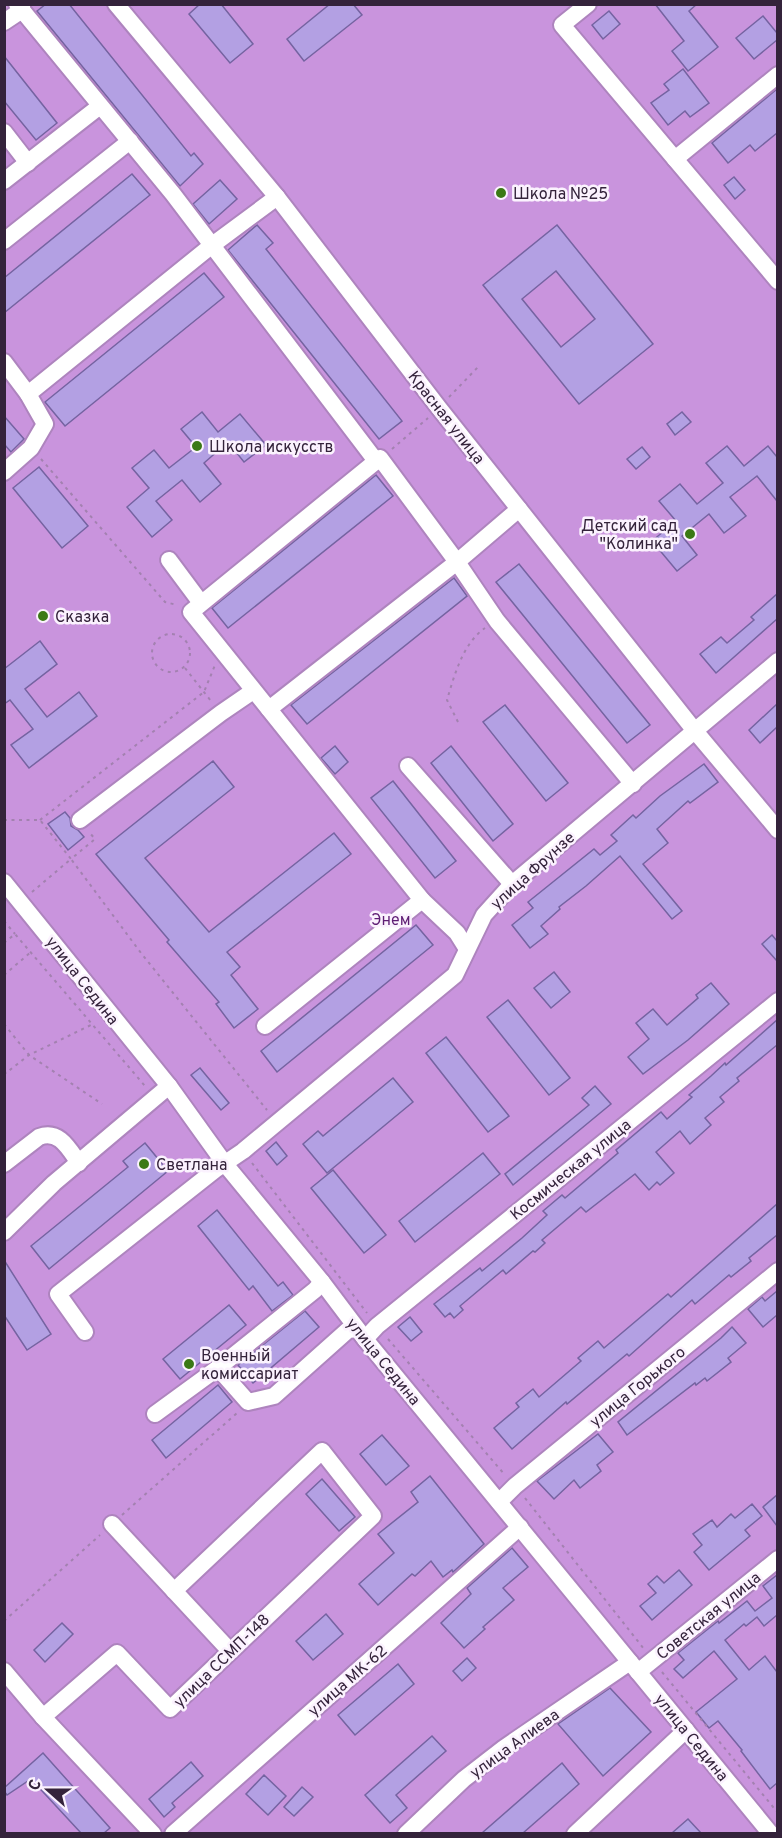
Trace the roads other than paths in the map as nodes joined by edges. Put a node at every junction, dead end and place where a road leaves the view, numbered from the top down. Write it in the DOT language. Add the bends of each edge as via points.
graph roads {
  1 [pos="116,4"];
  2 [pos="588,4"];
  3 [pos="20,6"];
  4 [pos="4,22"];
  5 [pos="777,75"];
  6 [pos="100,106"];
  7 [pos="4,132"];
  8 [pos="130,141"];
  9 [pos="675,159"];
  10 [pos="28,163"];
  11 [pos="4,181"];
  12 [pos="277,196"];
  13 [pos="4,241"];
  14 [pos="210,246"];
  15 [pos="777,281"];
  16 [pos="4,362"];
  17 [pos="28,394"];
  18 [pos="376,461"];
  19 [pos="4,472"];
  20 [pos="519,509"];
  21 [pos="169,560"];
  22 [pos="457,562"];
  23 [pos="201,603"];
  24 [pos="777,661"];
  25 [pos="253,691"];
  26 [pos="269,709"];
  27 [pos="695,731"];
  28 [pos="408,766"];
  29 [pos="633,784"];
  30 [pos="80,820"];
  31 [pos="777,830"];
  32 [pos="512,884"];
  33 [pos="11,893"];
  34 [pos="422,900"];
  35 [pos="467,949"];
  36 [pos="777,1001"];
  37 [pos="265,1026"];
  38 [pos="169,1086"];
  39 [pos="79,1162"];
  40 [pos="4,1164"];
  41 [pos="225,1164"];
  42 [pos="4,1232"];
  43 [pos="777,1271"];
  44 [pos="322,1282"];
  45 [pos="85,1332"];
  46 [pos="361,1334"];
  47 [pos="218,1368"];
  48 [pos="155,1414"];
  49 [pos="499,1502"];
  50 [pos="112,1524"];
  51 [pos="520,1527"];
  52 [pos="777,1558"];
  53 [pos="174,1591"];
  54 [pos="230,1651"];
  55 [pos="634,1667"];
  56 [pos="4,1671"];
  57 [pos="43,1717"];
  58 [pos="686,1730"];
  59 [pos="153,1833"];
  60 [pos="173,1833"];
  61 [pos="406,1833"];
  62 [pos="575,1833"];
  63 [pos="771,1833"];
  1 -- 12 [label="street, Красная улица"];
  2 -- 9 [label="street" via="562,25"];
  3 -- 4 [label="street"];
  3 -- 6 [label="street"];
  5 -- 9 [label="street"];
  6 -- 8 [label="street"];
  6 -- 10 [label="street"];
  7 -- 10 [label="street"];
  8 -- 13 [label="street"];
  8 -- 14 [label="street"];
  9 -- 15 [label="street"];
  10 -- 11 [label="street"];
  12 -- 14 [label="street"];
  12 -- 20 [label="street, Красная улица"];
  14 -- 17 [label="street"];
  14 -- 18 [label="street"];
  16 -- 17 [label="street"];
  17 -- 19 [label="street" via="45,424 31,448"];
  18 -- 22 [label="street" via="380,458"];
  18 -- 23 [label="street"];
  20 -- 22 [label="street"];
  20 -- 27 [label="street, Красная улица"];
  21 -- 23 [label="street"];
  22 -- 26 [label="street"];
  22 -- 29 [label="street" via="497,621"];
  23 -- 25 [label="street" via="191,612"];
  24 -- 27 [label="street, улица Фрунзе"];
  25 -- 26 [label="street"];
  25 -- 30 [label="street"];
  26 -- 34 [label="street"];
  27 -- 29 [label="street, улица Фрунзе"];
  27 -- 31 [label="street, Красная улица"];
  28 -- 32 [label="street"];
  29 -- 32 [label="street, улица Фрунзе"];
  32 -- 35 [label="street, улица Фрунзе" via="484,915"];
  33 -- 38 [label="street, улица Седина"];
  34 -- 35 [label="street"];
  34 -- 37 [label="street"];
  35 -- 41 [label="street, улица Фрунзе" via="455,975"];
  36 -- 46 [label="street, Космическая улица" via="377,1326"];
  38 -- 39 [label="street"];
  38 -- 41 [label="street, улица Седина"];
  39 -- 40 [label="street" via="61,1139 46,1134"];
  39 -- 42 [label="street"];
  41 -- 44 [label="street, улица Седина"];
  41 -- 45 [label="street, улица Фрунзе" via="58,1294"];
  43 -- 49 [label="street, улица Горького"];
  44 -- 46 [label="street, улица Седина"];
  44 -- 47 [label="street"];
  46 -- 47 [label="street, Космическая улица" via="348,1330 274,1396 248,1402"];
  46 -- 49 [label="street, улица Седина"];
  47 -- 48 [label="street"];
  49 -- 51 [label="street, улица Седина"];
  50 -- 53 [label="street"];
  51 -- 55 [label="street, улица Седина"];
  51 -- 60 [label="street, улица МК-62"];
  52 -- 55 [label="street, Советская улица"];
  53 -- 54 [label="street"];
  53 -- 54 [label="street, улица ССМП-148" via="322,1451 373,1516"];
  54 -- 57 [label="street, улица ССМП-148" via="170,1709 117,1653"];
  55 -- 58 [label="street, улица Седина"];
  55 -- 61 [label="street, улица Алиева" via="496,1754"];
  56 -- 57 [label="street"];
  57 -- 59 [label="street"];
  58 -- 62 [label="street"];
  58 -- 63 [label="street, улица Седина"];
}
